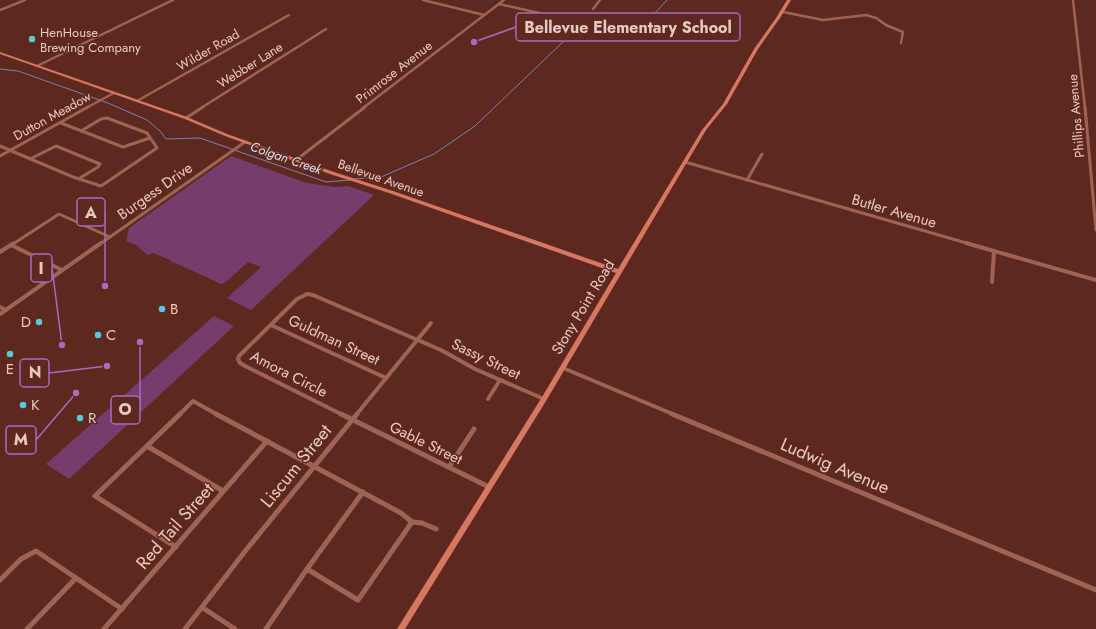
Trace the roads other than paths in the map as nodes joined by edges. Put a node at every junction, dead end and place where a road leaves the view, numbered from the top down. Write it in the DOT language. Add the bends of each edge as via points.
graph roads {
  1 [pos="25,0"];
  2 [pos="173,0"];
  3 [pos="423,0"];
  4 [pos="504,0"];
  5 [pos="600,0"];
  6 [pos="789,0"];
  7 [pos="1073,0"];
  8 [pos="499,4"];
  9 [pos="593,9"];
  10 [pos="0,10"];
  11 [pos="782,12"];
  12 [pos="289,15"];
  13 [pos="484,15"];
  14 [pos="566,19"];
  15 [pos="326,29"];
  16 [pos="901,43"];
  17 [pos="0,53"];
  18 [pos="36,66"];
  19 [pos="114,93"];
  20 [pos="138,101"];
  21 [pos="186,118"];
  22 [pos="61,123"];
  23 [pos="81,131"];
  24 [pos="150,138"];
  25 [pos="245,142"];
  26 [pos="0,146"];
  27 [pos="10,150"];
  28 [pos="762,154"];
  29 [pos="0,156"];
  30 [pos="30,159"];
  31 [pos="296,160"];
  32 [pos="685,162"];
  33 [pos="80,178"];
  34 [pos="747,180"];
  35 [pos="1096,230"];
  36 [pos="110,237"];
  37 [pos="11,245"];
  38 [pos="994,251"];
  39 [pos="0,252"];
  40 [pos="62,270"];
  41 [pos="620,272"];
  42 [pos="1096,280"];
  43 [pos="992,282"];
  44 [pos="0,307"];
  45 [pos="6,310"];
  46 [pos="0,314"];
  47 [pos="430,323"];
  48 [pos="271,325"];
  49 [pos="417,340"];
  50 [pos="563,368"];
  51 [pos="386,378"];
  52 [pos="500,380"];
  53 [pos="488,399"];
  54 [pos="544,399"];
  55 [pos="352,420"];
  56 [pos="474,429"];
  57 [pos="267,442"];
  58 [pos="147,446"];
  59 [pos="314,466"];
  60 [pos="449,467"];
  61 [pos="489,487"];
  62 [pos="223,491"];
  63 [pos="363,492"];
  64 [pos="412,522"];
  65 [pos="436,529"];
  66 [pos="176,547"];
  67 [pos="307,569"];
  68 [pos="76,578"];
  69 [pos="0,580"];
  70 [pos="1096,590"];
  71 [pos="203,608"];
  72 [pos="122,609"];
  73 [pos="27,629"];
  74 [pos="104,629"];
  75 [pos="186,629"];
  76 [pos="235,629"];
  77 [pos="266,629"];
  78 [pos="401,629"];
  1 -- 10 [label="street"];
  2 -- 18 [label="street"];
  3 -- 13 [label="street"];
  4 -- 8 [label="street, Primrose Avenue"];
  5 -- 9 [label="street"];
  6 -- 11 [label="main road, Stony Point Road"];
  7 -- 35 [label="street, Phillips Avenue"];
  8 -- 13 [label="street, Primrose Avenue"];
  8 -- 14 [label="street"];
  11 -- 16 [label="street" via="823,20 866,15 903,32"];
  11 -- 32 [label="main road, Stony Point Road" via="761,41 725,104 704,130"];
  12 -- 20 [label="street, Wilder Road"];
  13 -- 31 [label="street, Primrose Avenue"];
  15 -- 21 [label="street, Webber Lane"];
  17 -- 18 [label="main road, Bellevue Avenue"];
  18 -- 19 [label="main road, Bellevue Avenue"];
  19 -- 20 [label="main road, Bellevue Avenue"];
  19 -- 22 [label="street, Dutton Meadow"];
  20 -- 21 [label="main road, Bellevue Avenue"];
  21 -- 25 [label="main road, Bellevue Avenue"];
  22 -- 23 [label="street"];
  22 -- 27 [label="street, Dutton Meadow"];
  23 -- 24 [label="street" via="123,147"];
  23 -- 24 [label="street" via="107,118 144,131"];
  24 -- 33 [label="street" via="158,147 156,150 101,186"];
  25 -- 31 [label="main road, Bellevue Avenue"];
  25 -- 36 [label="street, Burgess Drive"];
  26 -- 27 [label="street"];
  27 -- 29 [label="street, Dutton Meadow"];
  27 -- 30 [label="street"];
  28 -- 34 [label="street"];
  30 -- 33 [label="street"];
  30 -- 33 [label="street" via="56,146 100,164"];
  31 -- 41 [label="main road, Bellevue Avenue"];
  32 -- 34 [label="street, Butler Avenue"];
  32 -- 41 [label="main road, Stony Point Road"];
  34 -- 38 [label="street, Butler Avenue"];
  36 -- 37 [label="street" via="59,214"];
  36 -- 40 [label="street, Burgess Drive"];
  37 -- 39 [label="street"];
  37 -- 40 [label="street"];
  38 -- 42 [label="street, Butler Avenue"];
  38 -- 43 [label="street"];
  40 -- 45 [label="street, Burgess Drive"];
  41 -- 50 [label="main road, Stony Point Road"];
  44 -- 45 [label="street"];
  45 -- 46 [label="street, Burgess Drive"];
  47 -- 49 [label="street, Liscum Street"];
  48 -- 49 [label="street, Amora Circle" via="297,299 307,294"];
  48 -- 51 [label="street, Guldman Street"];
  48 -- 55 [label="street, Amora Circle" via="239,356 240,363"];
  49 -- 51 [label="street, Liscum Street"];
  49 -- 52 [label="street, Sassy Street"];
  50 -- 54 [label="main road, Stony Point Road"];
  50 -- 70 [label="street, Ludwig Avenue"];
  51 -- 55 [label="street, Liscum Street"];
  52 -- 53 [label="street"];
  52 -- 54 [label="street, Sassy Street"];
  54 -- 61 [label="main road, Stony Point Road"];
  55 -- 59 [label="street, Liscum Street"];
  55 -- 60 [label="street, Gable Street"];
  56 -- 60 [label="street"];
  57 -- 58 [label="street" via="193,401"];
  57 -- 59 [label="street"];
  57 -- 62 [label="street, Red Tail Street"];
  58 -- 62 [label="street"];
  58 -- 66 [label="street" via="95,496"];
  59 -- 63 [label="street"];
  59 -- 71 [label="street, Liscum Street"];
  60 -- 61 [label="street, Gable Street"];
  61 -- 78 [label="main road, Stony Point Road"];
  62 -- 66 [label="street, Red Tail Street"];
  63 -- 64 [label="street"];
  63 -- 67 [label="street"];
  64 -- 65 [label="street"];
  64 -- 67 [label="street" via="358,600"];
  66 -- 72 [label="street, Red Tail Street"];
  67 -- 77 [label="street"];
  68 -- 69 [label="street" via="36,552 30,552"];
  68 -- 72 [label="street"];
  68 -- 73 [label="street"];
  71 -- 75 [label="street, Liscum Street"];
  71 -- 76 [label="street"];
  72 -- 74 [label="street, Red Tail Street"];
}
